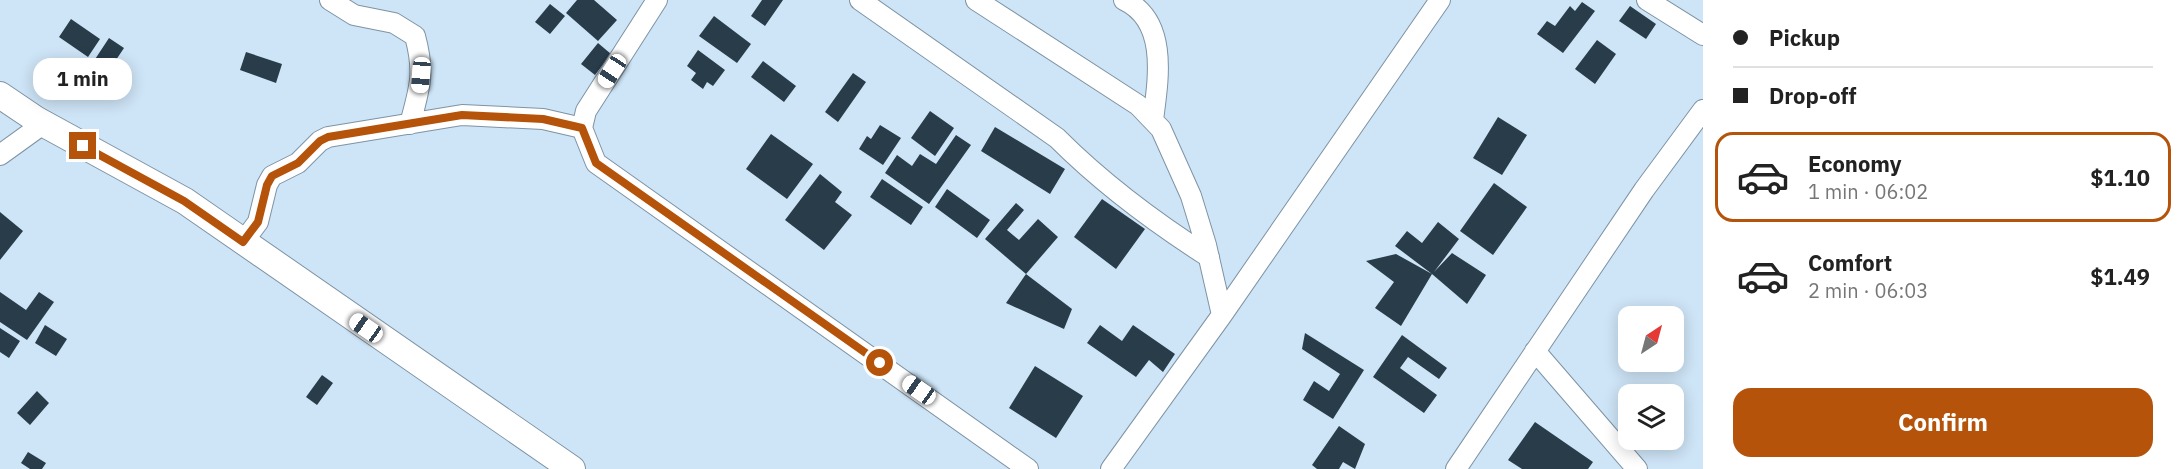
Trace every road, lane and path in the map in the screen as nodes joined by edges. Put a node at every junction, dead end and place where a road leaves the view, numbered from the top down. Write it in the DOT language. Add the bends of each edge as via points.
graph roads {
  1 [pos="330,0"];
  2 [pos="657,0"];
  3 [pos="860,0"];
  4 [pos="976,0"];
  5 [pos="1124,0"];
  6 [pos="1440,0"];
  7 [pos="1647,0"];
  8 [pos="1703,35"];
  9 [pos="0,96"];
  10 [pos="1703,110"];
  11 [pos="1153,120"];
  12 [pos="43,123"];
  13 [pos="410,124"];
  14 [pos="582,128"];
  15 [pos="0,155"];
  16 [pos="243,242"];
  17 [pos="1209,257"];
  18 [pos="1222,315"];
  19 [pos="1535,351"];
  20 [pos="1009,461"];
  21 [pos="572,469"];
  22 [pos="1028,469"];
  23 [pos="1111,469"];
  24 [pos="1455,469"];
  25 [pos="1637,469"];
  1 -- 13 [label="street" via="354,15 394,23 415,36 422,62"];
  2 -- 14 [label="street" via="586,111"];
  3 -- 17 [label="street" via="1057,138 1139,210"];
  4 -- 11 [label="street" via="1130,100"];
  5 -- 11 [label="street" via="1142,12 1158,53"];
  6 -- 18 [label="street"];
  7 -- 8 [label="street"];
  9 -- 12 [label="street"];
  10 -- 19 [label="street"];
  11 -- 17 [label="street" via="1175,156"];
  12 -- 15 [label="street"];
  12 -- 16 [label="street" via="184,201"];
  13 -- 14 [label="street" via="462,115 493,115 543,119"];
  13 -- 16 [label="street" via="351,132 320,141 298,163 272,176 258,222"];
  14 -- 20 [label="street" via="596,163"];
  16 -- 21 [label="street"];
  17 -- 18 [label="street"];
  18 -- 23 [label="street"];
  19 -- 24 [label="street"];
  19 -- 25 [label="street"];
  20 -- 22 [label="street"];
}
